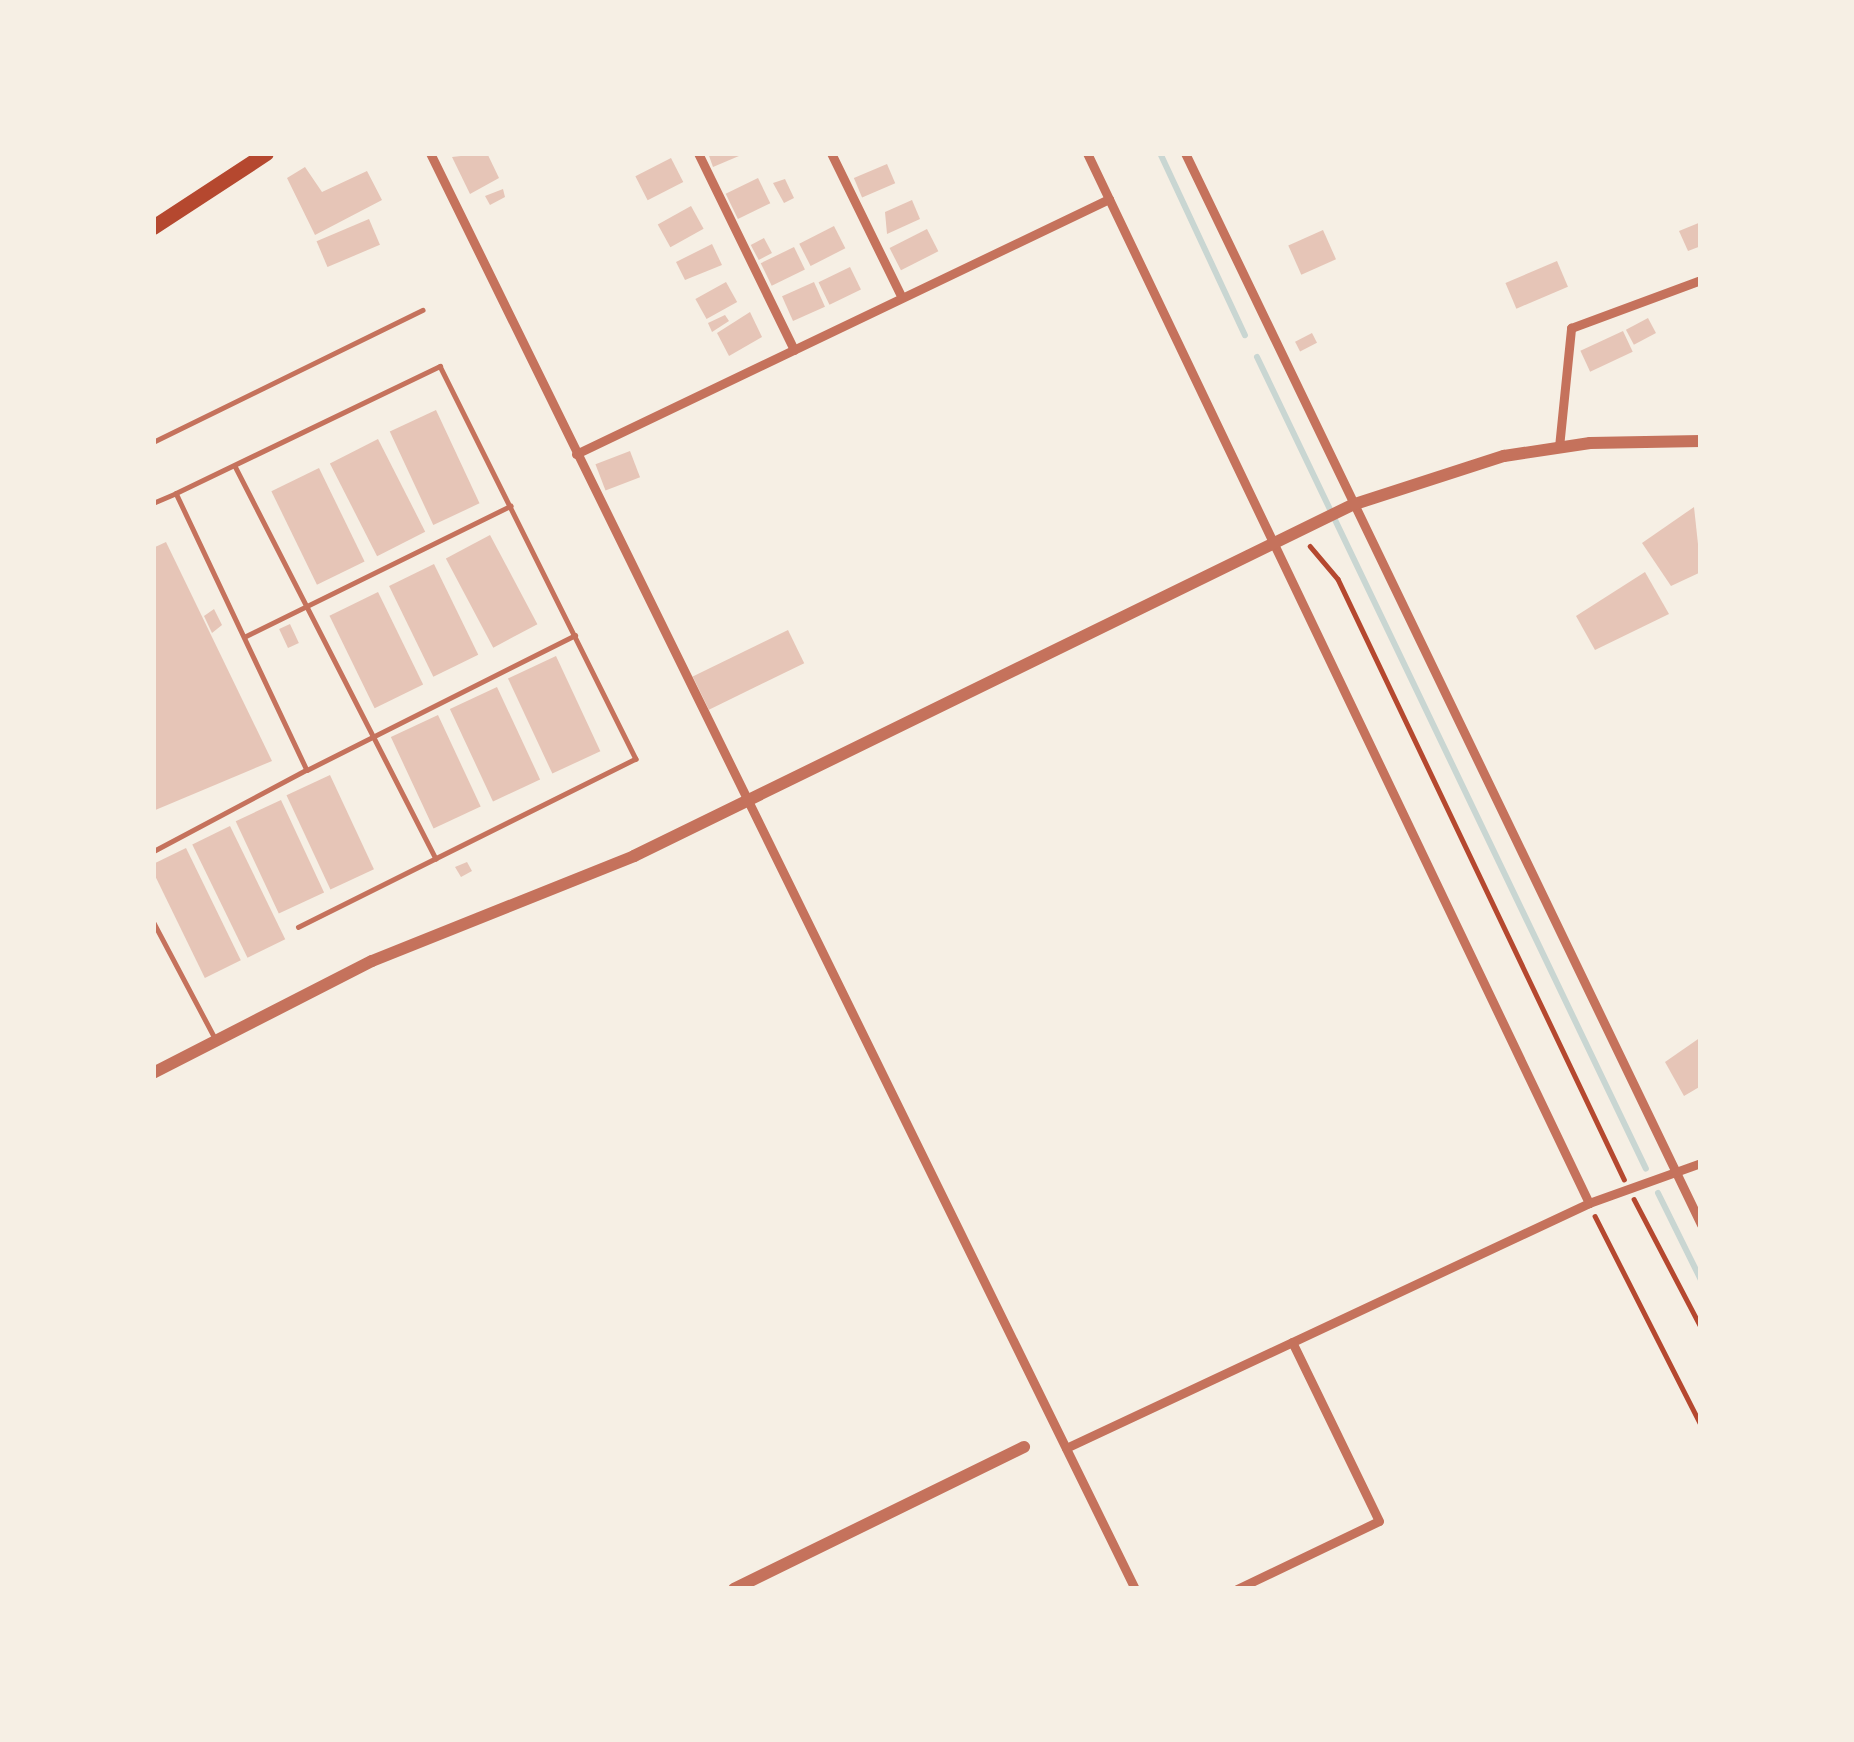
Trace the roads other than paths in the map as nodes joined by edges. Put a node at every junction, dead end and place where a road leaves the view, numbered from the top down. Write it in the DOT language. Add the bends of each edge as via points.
graph roads {
  1 [pos="266,153"];
  2 [pos="430,153"];
  3 [pos="698,153"];
  4 [pos="831,153"];
  5 [pos="1087,153"];
  6 [pos="1185,153"];
  7 [pos="1109,199"];
  8 [pos="153,227"];
  9 [pos="1701,280"];
  10 [pos="902,298"];
  11 [pos="422,310"];
  12 [pos="794,350"];
  13 [pos="1701,441"];
  14 [pos="153,442"];
  15 [pos="1559,447"];
  16 [pos="575,454"];
  17 [pos="236,466"];
  18 [pos="176,493"];
  19 [pos="153,503"];
  20 [pos="510,506"];
  21 [pos="1349,507"];
  22 [pos="1270,541"];
  23 [pos="305,608"];
  24 [pos="574,635"];
  25 [pos="244,637"];
  26 [pos="374,738"];
  27 [pos="307,770"];
  28 [pos="742,801"];
  29 [pos="153,852"];
  30 [pos="436,859"];
  31 [pos="153,921"];
  32 [pos="299,928"];
  33 [pos="217,1041"];
  34 [pos="153,1073"];
  35 [pos="1701,1163"];
  36 [pos="1676,1172"];
  37 [pos="1588,1203"];
  38 [pos="1701,1224"];
  39 [pos="1292,1342"];
  40 [pos="1024,1447"];
  41 [pos="1066,1448"];
  42 [pos="734,1589"];
  43 [pos="1135,1589"];
  44 [pos="1237,1589"];
  1 -- 8 [label="main road"];
  2 -- 16 [label="street"];
  3 -- 12 [label="street"];
  4 -- 10 [label="street"];
  5 -- 7 [label="street"];
  6 -- 21 [label="street"];
  7 -- 10 [label="street"];
  7 -- 22 [label="street"];
  9 -- 15 [label="street" via="1571,328"];
  10 -- 12 [label="street"];
  11 -- 14 [label="lane"];
  12 -- 16 [label="street"];
  13 -- 15 [label="street"];
  15 -- 21 [label="street" via="1448,470"];
  16 -- 28 [label="street"];
  17 -- 18 [label="lane"];
  17 -- 20 [label="lane" via="440,366"];
  17 -- 23 [label="lane"];
  18 -- 19 [label="lane"];
  18 -- 25 [label="lane"];
  20 -- 23 [label="lane"];
  20 -- 24 [label="lane"];
  21 -- 22 [label="street"];
  21 -- 36 [label="street"];
  22 -- 28 [label="street"];
  22 -- 37 [label="street"];
  23 -- 25 [label="lane"];
  23 -- 26 [label="lane"];
  24 -- 26 [label="lane"];
  24 -- 30 [label="lane" via="636,759"];
  25 -- 27 [label="lane"];
  26 -- 27 [label="lane"];
  26 -- 30 [label="lane"];
  27 -- 29 [label="lane"];
  28 -- 33 [label="street" via="634,856 372,961"];
  28 -- 41 [label="street"];
  30 -- 32 [label="lane"];
  31 -- 33 [label="lane"];
  33 -- 34 [label="street"];
  35 -- 36 [label="street"];
  36 -- 37 [label="street"];
  36 -- 38 [label="street"];
  37 -- 39 [label="street"];
  39 -- 41 [label="street"];
  39 -- 44 [label="street" via="1379,1521"];
  40 -- 42 [label="street"];
  41 -- 43 [label="street"];
}
